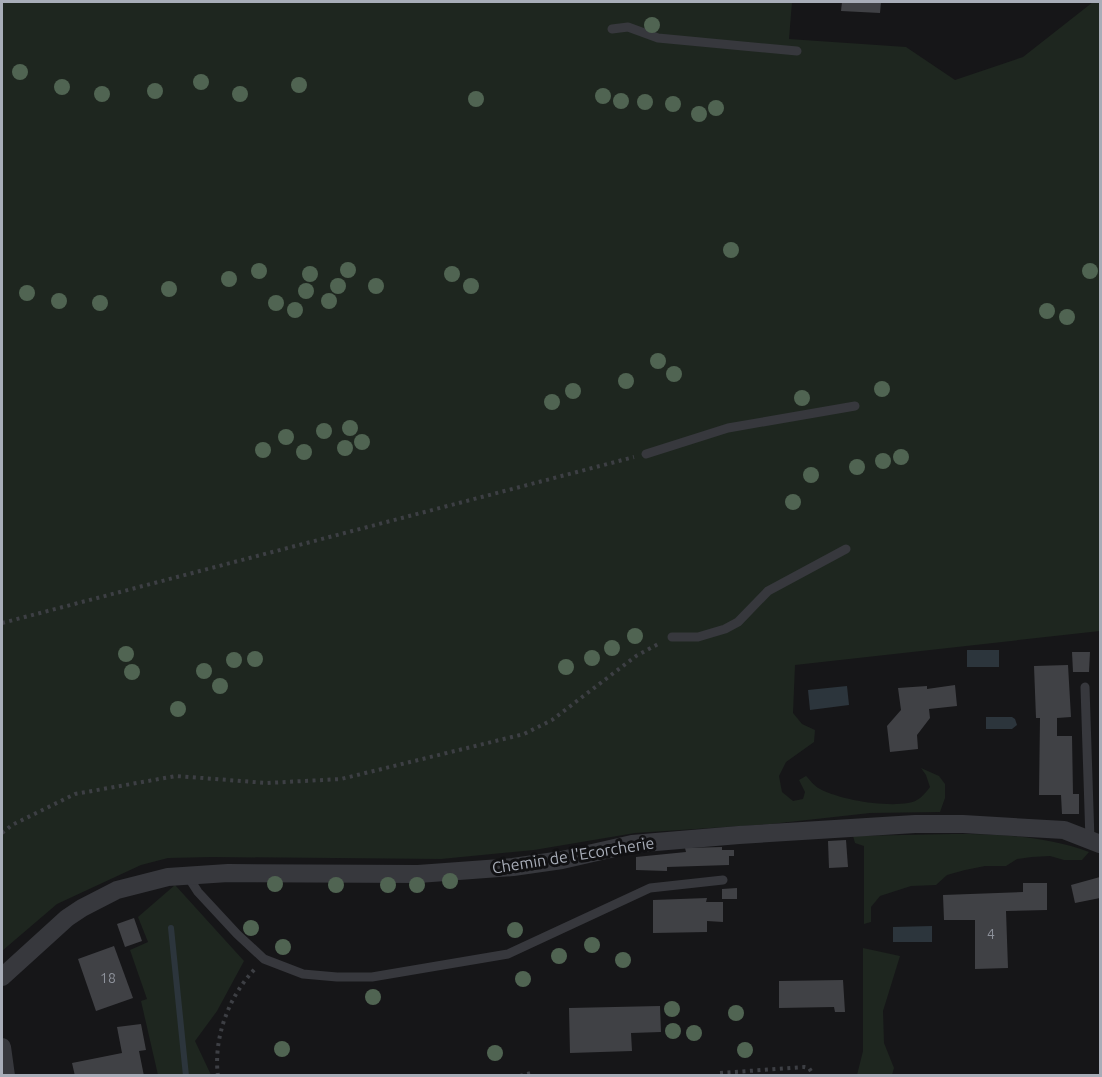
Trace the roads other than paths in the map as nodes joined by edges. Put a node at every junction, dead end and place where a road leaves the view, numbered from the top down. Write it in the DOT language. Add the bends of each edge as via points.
graph roads {
  1 [pos="612,29"];
  2 [pos="797,51"];
  3 [pos="855,406"];
  4 [pos="646,454"];
  5 [pos="846,549"];
  6 [pos="672,637"];
  7 [pos="1085,687"];
  8 [pos="1095,842"];
  9 [pos="187,875"];
  10 [pos="723,880"];
  11 [pos="2,977"];
  12 [pos="2,1047"];
  13 [pos="6,1076"];
  1 -- 2 [label="lane" via="628,27 658,38"];
  3 -- 4 [label="lane" via="728,428"];
  5 -- 6 [label="lane" via="768,591 738,622 725,629 698,637"];
  7 -- 8 [label="lane"];
  8 -- 9 [label="street, Chemin de l'Ecorcherie" via="1064,830 915,824 632,844 513,867 418,874"];
  9 -- 10 [label="lane" via="221,917 264,958 303,974 337,977 372,977 508,954 650,888"];
  9 -- 11 [label="street, Chemin de l'Ecorcherie" via="131,885 90,903 67,918"];
  12 -- 13 [label="street"];
}
